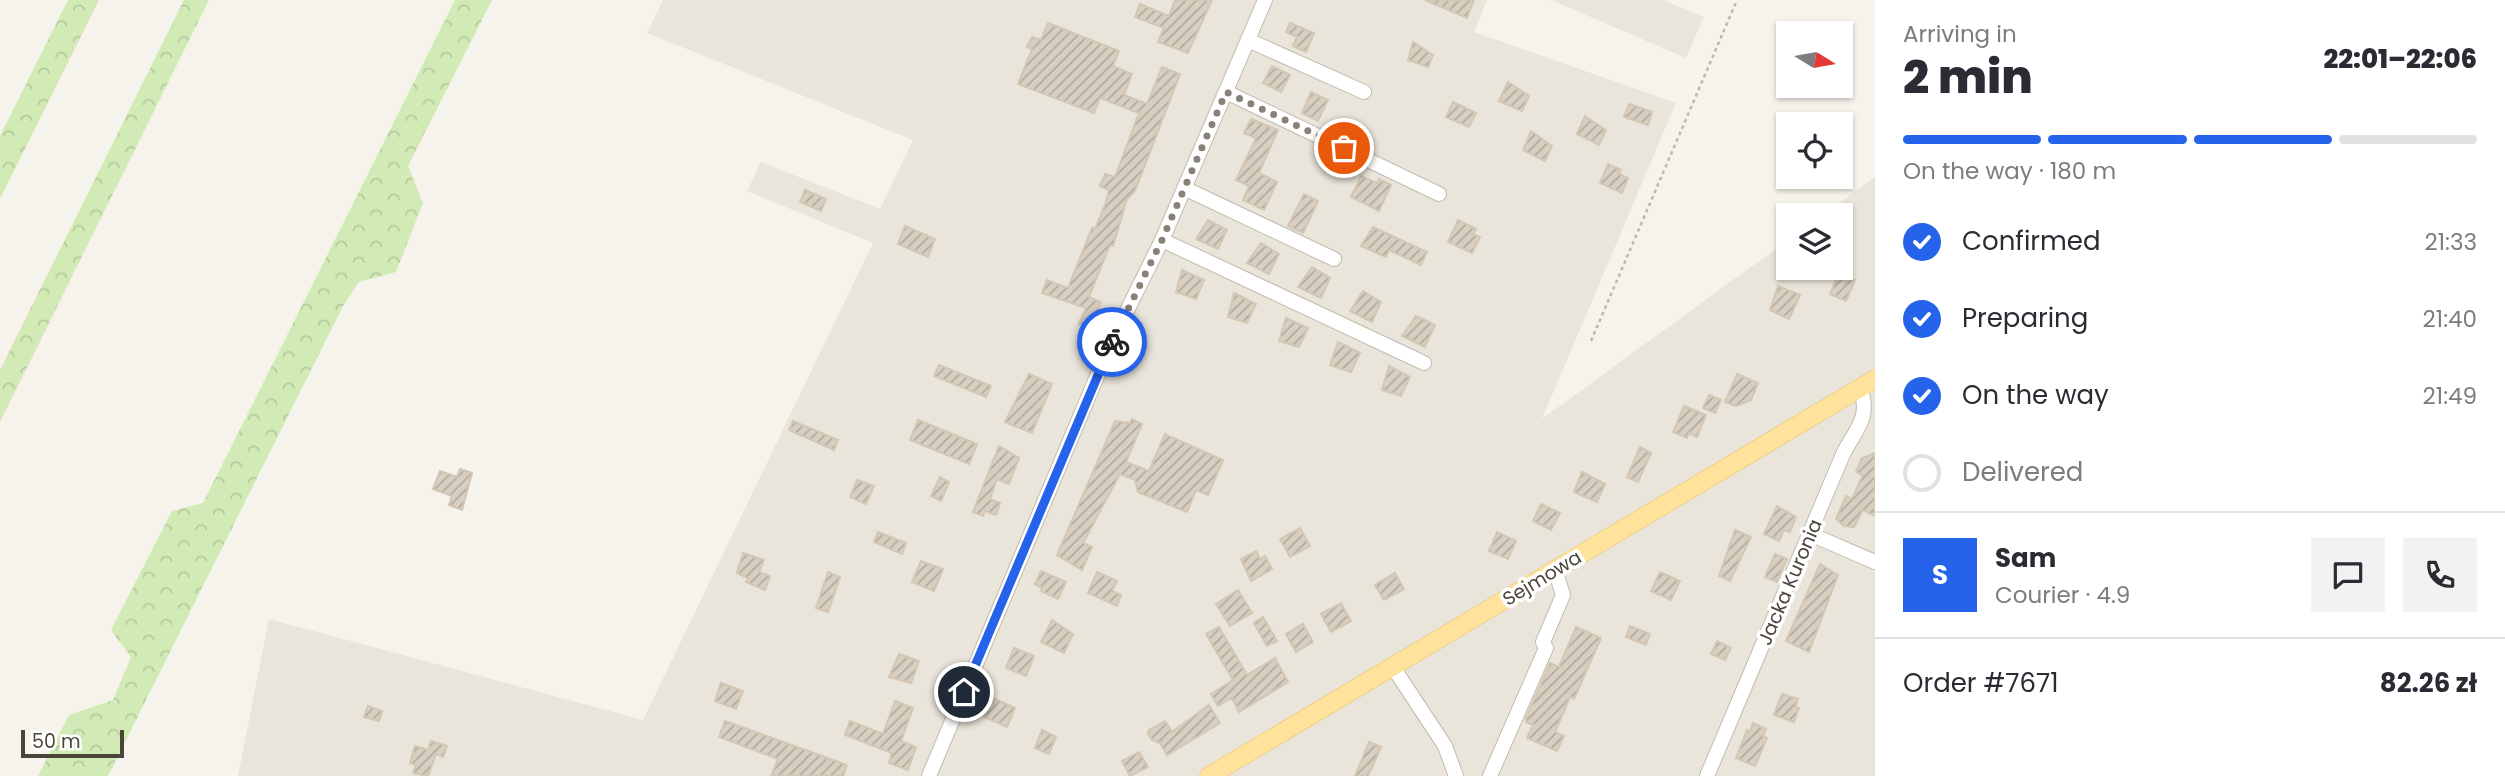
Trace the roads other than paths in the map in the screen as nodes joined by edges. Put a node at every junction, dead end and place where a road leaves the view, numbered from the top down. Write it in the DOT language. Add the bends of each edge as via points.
graph roads {
  1 [pos="1265,0"];
  2 [pos="1248,40"];
  3 [pos="1226,92"];
  4 [pos="1364,92"];
  5 [pos="1184,188"];
  6 [pos="1439,194"];
  7 [pos="1162,240"];
  8 [pos="1334,258"];
  9 [pos="1424,363"];
  10 [pos="1867,384"];
  11 [pos="1810,534"];
  12 [pos="1875,562"];
  13 [pos="1555,570"];
  14 [pos="1393,667"];
  15 [pos="929,776"];
  16 [pos="1209,776"];
  17 [pos="1455,776"];
  18 [pos="1490,776"];
  19 [pos="1707,776"];
  1 -- 2 [label="street"];
  2 -- 3 [label="street"];
  2 -- 4 [label="street"];
  3 -- 5 [label="street"];
  3 -- 6 [label="street"];
  5 -- 7 [label="street"];
  5 -- 8 [label="street"];
  7 -- 9 [label="street"];
  7 -- 15 [label="street" via="1111,343"];
  10 -- 11 [label="street, Jacka Kuronia" via="1865,413"];
  10 -- 13 [label="main road, Sejmowa"];
  11 -- 12 [label="street"];
  11 -- 19 [label="street, Jacka Kuronia"];
  13 -- 14 [label="main road, Sejmowa"];
  13 -- 18 [label="street" via="1563,595 1543,642 1546,648"];
  14 -- 16 [label="main road, Sejmowa"];
  14 -- 17 [label="street" via="1445,746"];
}
